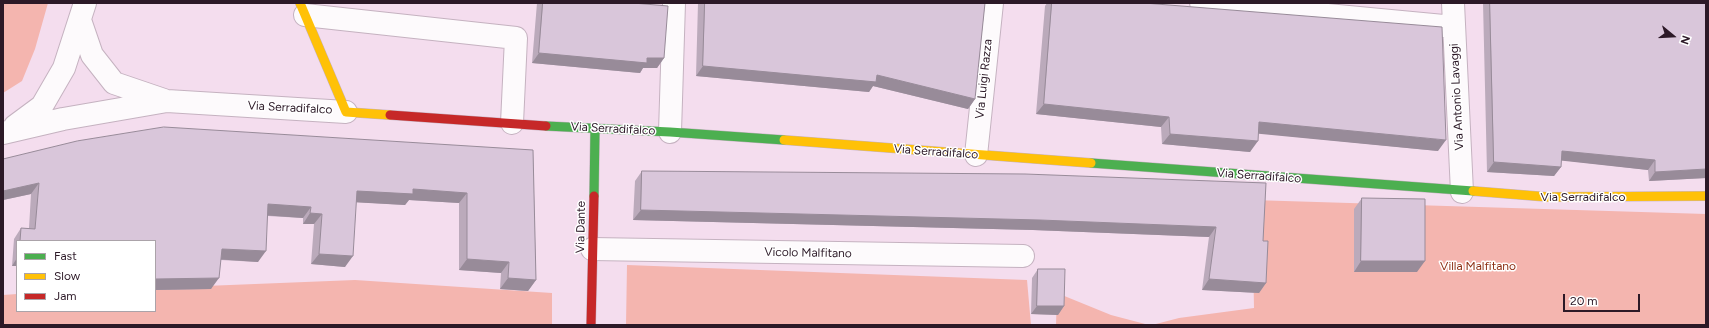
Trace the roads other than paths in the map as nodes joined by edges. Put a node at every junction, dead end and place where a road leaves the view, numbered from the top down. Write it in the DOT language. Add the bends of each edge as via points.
graph roads {
  1 [pos="674,3"];
  2 [pos="992,3"];
  3 [pos="1201,3"];
  4 [pos="1453,3"];
  5 [pos="303,9"];
  6 [pos="83,12"];
  7 [pos="1454,27"];
  8 [pos="167,101"];
  9 [pos="346,112"];
  10 [pos="512,123"];
  11 [pos="595,129"];
  12 [pos="6,132"];
  13 [pos="670,132"];
  14 [pos="976,155"];
  15 [pos="1462,192"];
  16 [pos="1706,196"];
  17 [pos="592,249"];
  18 [pos="1023,256"];
  19 [pos="591,325"];
  1 -- 13 [label="street"];
  2 -- 14 [label="street, Via Luigi Razza"];
  3 -- 7 [label="street"];
  4 -- 7 [label="street, Via Antonio Lavaggi"];
  5 -- 9 [label="street"];
  5 -- 10 [label="street" via="516,38"];
  6 -- 8 [label="street" via="92,55 114,83"];
  6 -- 12 [label="street" via="64,68 42,106"];
  7 -- 15 [label="street, Via Antonio Lavaggi"];
  8 -- 9 [label="street, Via Serradifalco"];
  8 -- 12 [label="street"];
  9 -- 10 [label="street, Via Serradifalco"];
  10 -- 11 [label="street, Via Serradifalco"];
  11 -- 13 [label="street, Via Serradifalco"];
  11 -- 17 [label="street, Via Dante"];
  13 -- 14 [label="street, Via Serradifalco"];
  14 -- 15 [label="street, Via Serradifalco"];
  15 -- 16 [label="street, Via Serradifalco" via="1548,197"];
  17 -- 18 [label="street, Vicolo Malfitano"];
  17 -- 19 [label="street, Via Dante"];
}
